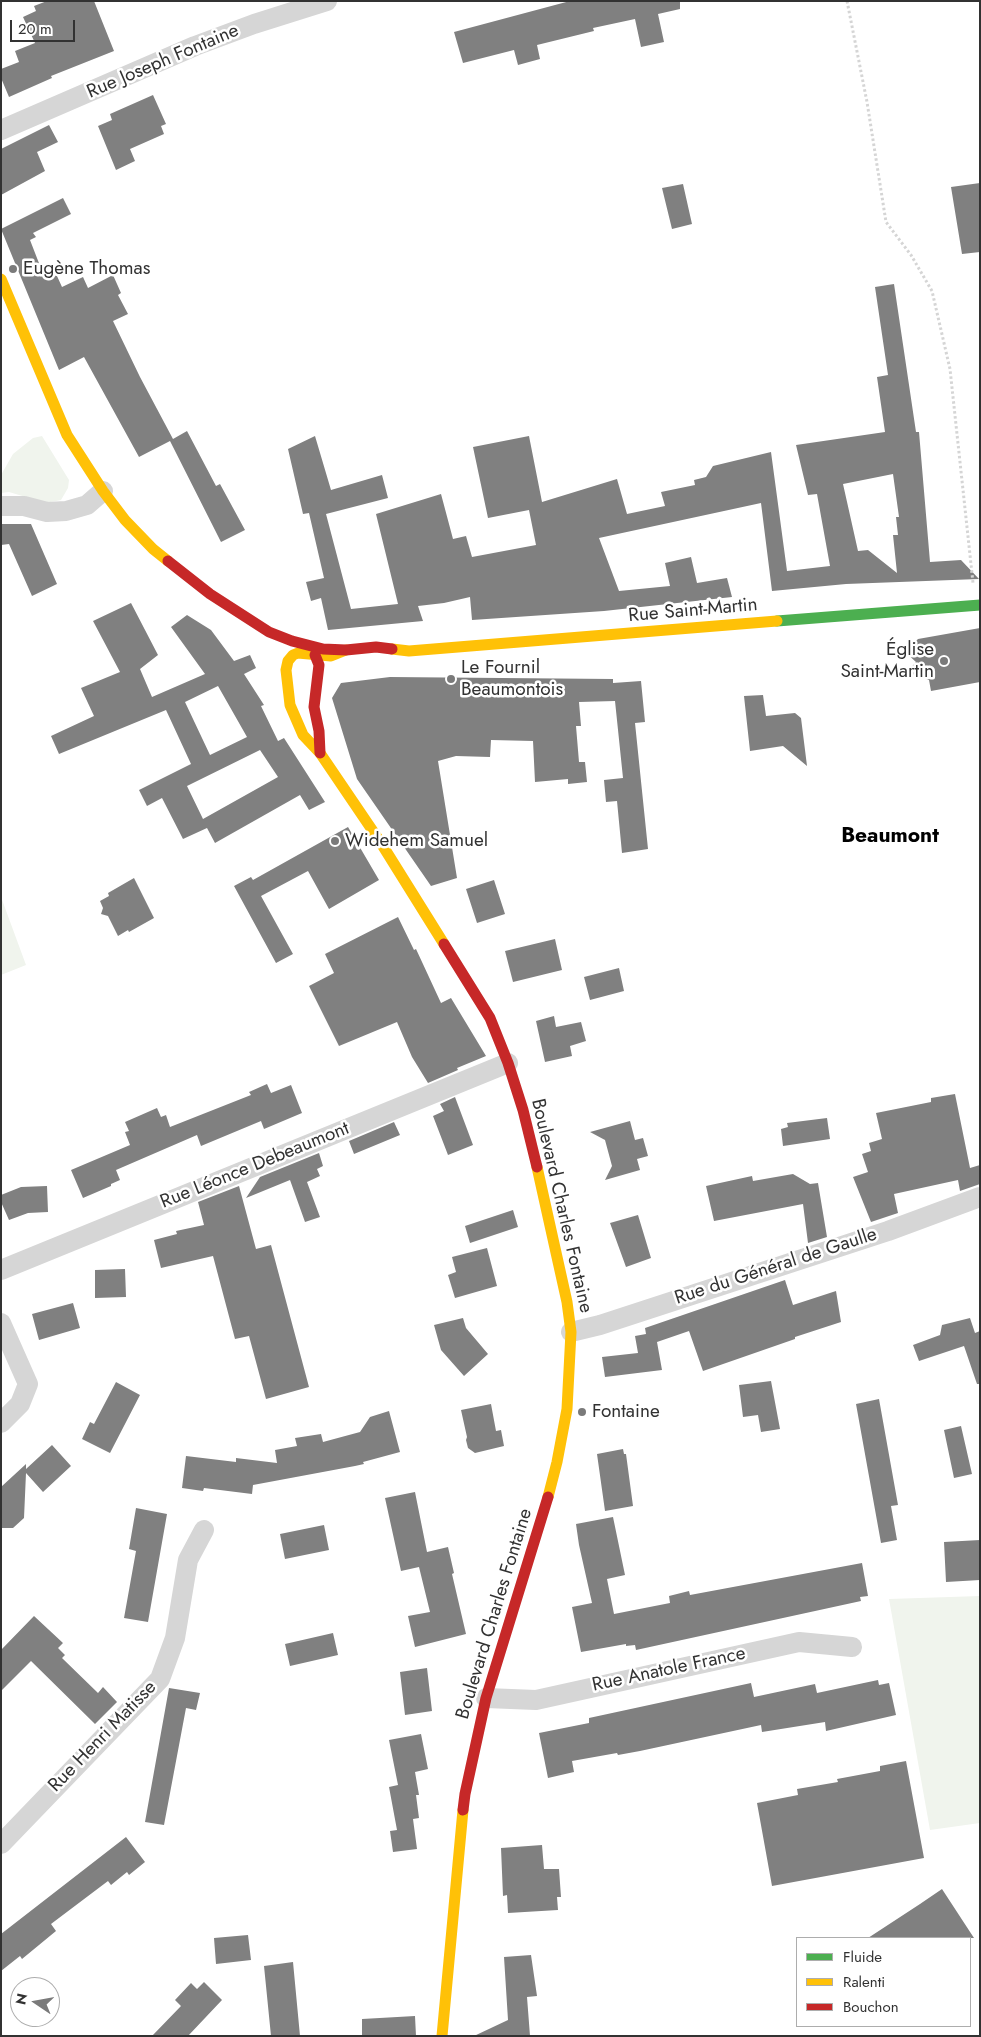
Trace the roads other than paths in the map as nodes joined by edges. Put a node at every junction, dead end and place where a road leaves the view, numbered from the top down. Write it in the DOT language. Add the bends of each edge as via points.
graph roads {
  1 [pos="327,1"];
  2 [pos="1,130"];
  3 [pos="1,280"];
  4 [pos="67,435"];
  5 [pos="80,476"];
  6 [pos="96,497"];
  7 [pos="1,506"];
  8 [pos="183,587"];
  9 [pos="977,605"];
  10 [pos="219,614"];
  11 [pos="269,632"];
  12 [pos="346,650"];
  13 [pos="409,651"];
  14 [pos="298,653"];
  15 [pos="284,659"];
  16 [pos="317,660"];
  17 [pos="384,660"];
  18 [pos="347,664"];
  19 [pos="320,753"];
  20 [pos="508,1063"];
  21 [pos="980,1198"];
  22 [pos="1,1270"];
  23 [pos="1,1322"];
  24 [pos="571,1332"];
  25 [pos="1,1423"];
  26 [pos="204,1530"];
  27 [pos="852,1647"];
  28 [pos="486,1698"];
  29 [pos="1,1844"];
  30 [pos="442,2036"];
  1 -- 2 [label="street, Rue Joseph Fontaine" via="195,46"];
  3 -- 4 [label="street"];
  4 -- 5 [label="street"];
  4 -- 6 [label="street"];
  6 -- 7 [label="street" via="77,508 48,512 24,506"];
  6 -- 11 [label="street" via="125,520 153,549 210,594"];
  8 -- 10 [label="street"];
  9 -- 13 [label="street, Rue Saint-Martin"];
  11 -- 12 [label="street, Rue Saint-Martin" via="292,641"];
  11 -- 14 [label="street"];
  12 -- 13 [label="street, Rue Saint-Martin" via="376,647"];
  12 -- 16 [label="street"];
  13 -- 17 [label="street, Rue Saint-Martin"];
  14 -- 15 [label="street"];
  14 -- 16 [label="street"];
  15 -- 16 [label="street"];
  15 -- 19 [label="street, Boulevard Charles Fontaine" via="290,705 303,735"];
  16 -- 18 [label="street"];
  16 -- 19 [label="street" via="314,707"];
  19 -- 20 [label="street, Boulevard Charles Fontaine" via="381,843 490,1018"];
  20 -- 22 [label="street, Rue Léonce Debeaumont"];
  20 -- 24 [label="street, Boulevard Charles Fontaine" via="545,1196"];
  21 -- 24 [label="street, Rue du Général de Gaulle" via="888,1231"];
  23 -- 25 [label="street" via="28,1384 20,1404"];
  24 -- 28 [label="street, Boulevard Charles Fontaine" via="567,1409 557,1462"];
  26 -- 29 [label="street, Rue Henri Matisse" via="188,1560 175,1638 160,1679"];
  27 -- 28 [label="street, Rue Anatole France" via="799,1642 536,1700"];
  28 -- 30 [label="street, Boulevard Charles Fontaine" via="465,1794"];
}
